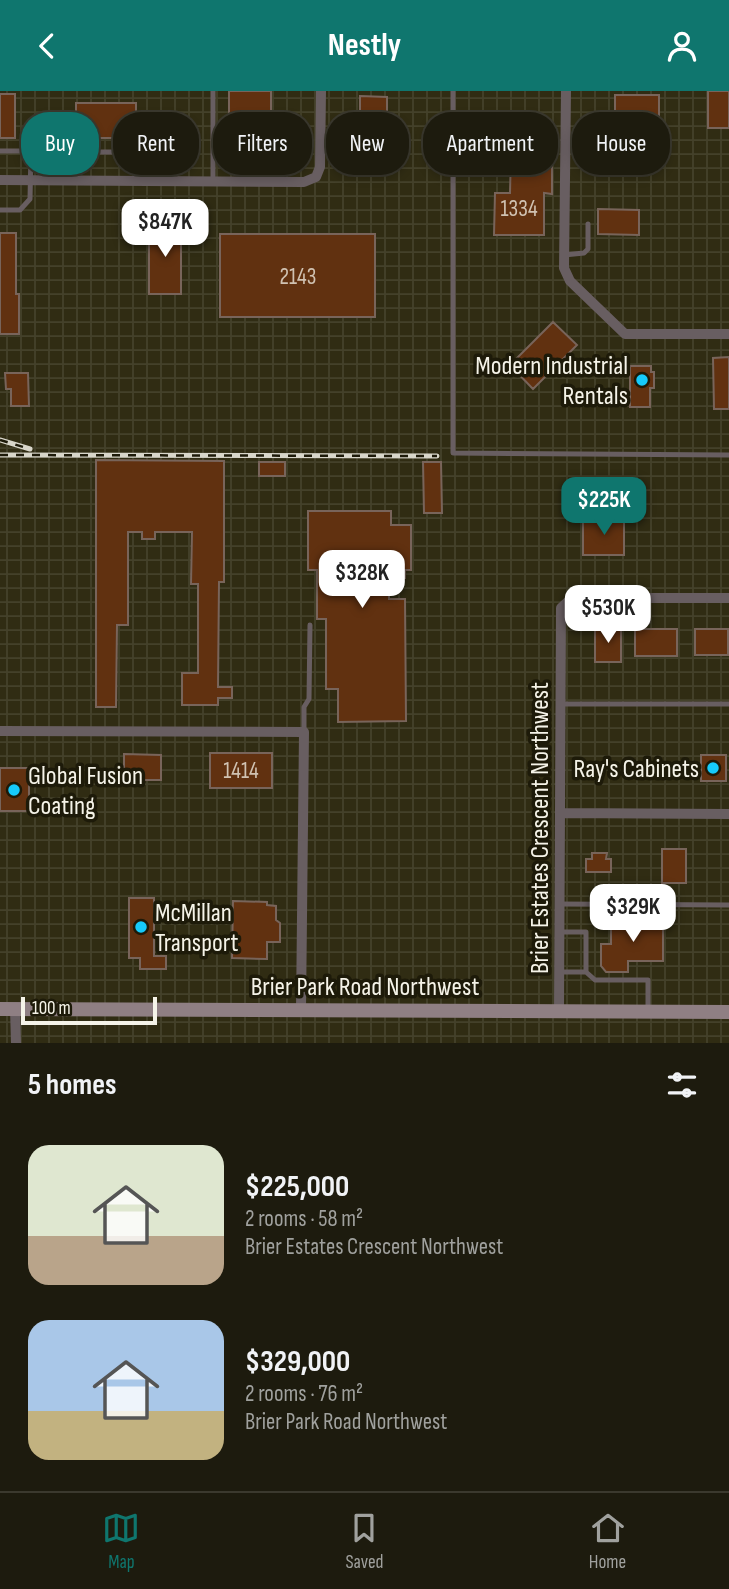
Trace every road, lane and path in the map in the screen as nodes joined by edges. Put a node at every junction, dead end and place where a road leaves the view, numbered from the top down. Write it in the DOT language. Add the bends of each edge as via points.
graph roads {
  1 [pos="213,91"];
  2 [pos="321,91"];
  3 [pos="453,91"];
  4 [pos="566,91"];
  5 [pos="0,151"];
  6 [pos="0,180"];
  7 [pos="31,180"];
  8 [pos="65,180"];
  9 [pos="142,181"];
  10 [pos="213,181"];
  11 [pos="0,210"];
  12 [pos="588,225"];
  13 [pos="564,255"];
  14 [pos="729,334"];
  15 [pos="729,455"];
  16 [pos="648,598"];
  17 [pos="729,598"];
  18 [pos="648,622"];
  19 [pos="310,625"];
  20 [pos="560,704"];
  21 [pos="729,704"];
  22 [pos="0,731"];
  23 [pos="304,732"];
  24 [pos="560,813"];
  25 [pos="729,814"];
  26 [pos="559,904"];
  27 [pos="729,905"];
  28 [pos="559,932"];
  29 [pos="559,972"];
  30 [pos="586,972"];
  31 [pos="0,1009"];
  32 [pos="15,1009"];
  33 [pos="301,1010"];
  34 [pos="559,1011"];
  35 [pos="648,1011"];
  36 [pos="729,1012"];
  37 [pos="16,1043"];
  1 -- 10 [label="lane"];
  2 -- 10 [label="street" via="316,177 304,182"];
  3 -- 15 [label="lane" via="453,453"];
  4 -- 13 [label="street"];
  5 -- 7 [label="lane" via="31,151"];
  6 -- 7 [label="street"];
  7 -- 8 [label="street"];
  7 -- 11 [label="lane" via="30,199 20,210"];
  8 -- 9 [label="street"];
  8 -- 9 [label="lane" via="66,152 142,152"];
  9 -- 10 [label="street"];
  12 -- 13 [label="lane" via="588,249"];
  13 -- 14 [label="street" via="570,281 625,334"];
  16 -- 17 [label="street, Brier Estates Crescent Northwest"];
  16 -- 18 [label="lane"];
  16 -- 20 [label="street, Brier Estates Crescent Northwest" via="572,598 561,608"];
  19 -- 23 [label="lane"];
  20 -- 21 [label="lane"];
  20 -- 24 [label="street, Brier Estates Crescent Northwest"];
  22 -- 23 [label="street"];
  23 -- 33 [label="street"];
  24 -- 25 [label="street"];
  24 -- 26 [label="street, Brier Estates Crescent Northwest"];
  26 -- 27 [label="lane"];
  26 -- 28 [label="street, Brier Estates Crescent Northwest"];
  28 -- 29 [label="street, Brier Estates Crescent Northwest"];
  28 -- 30 [label="lane" via="586,932"];
  29 -- 30 [label="lane"];
  29 -- 34 [label="street, Brier Estates Crescent Northwest"];
  30 -- 35 [label="lane" via="595,980 648,980"];
  31 -- 32 [label="street, Brier Park Road Northwest"];
  32 -- 33 [label="street, Brier Park Road Northwest"];
  32 -- 37 [label="street"];
  33 -- 34 [label="street, Brier Park Road Northwest"];
  34 -- 35 [label="street, Brier Park Road Northwest"];
  35 -- 36 [label="street, Brier Park Road Northwest"];
}
